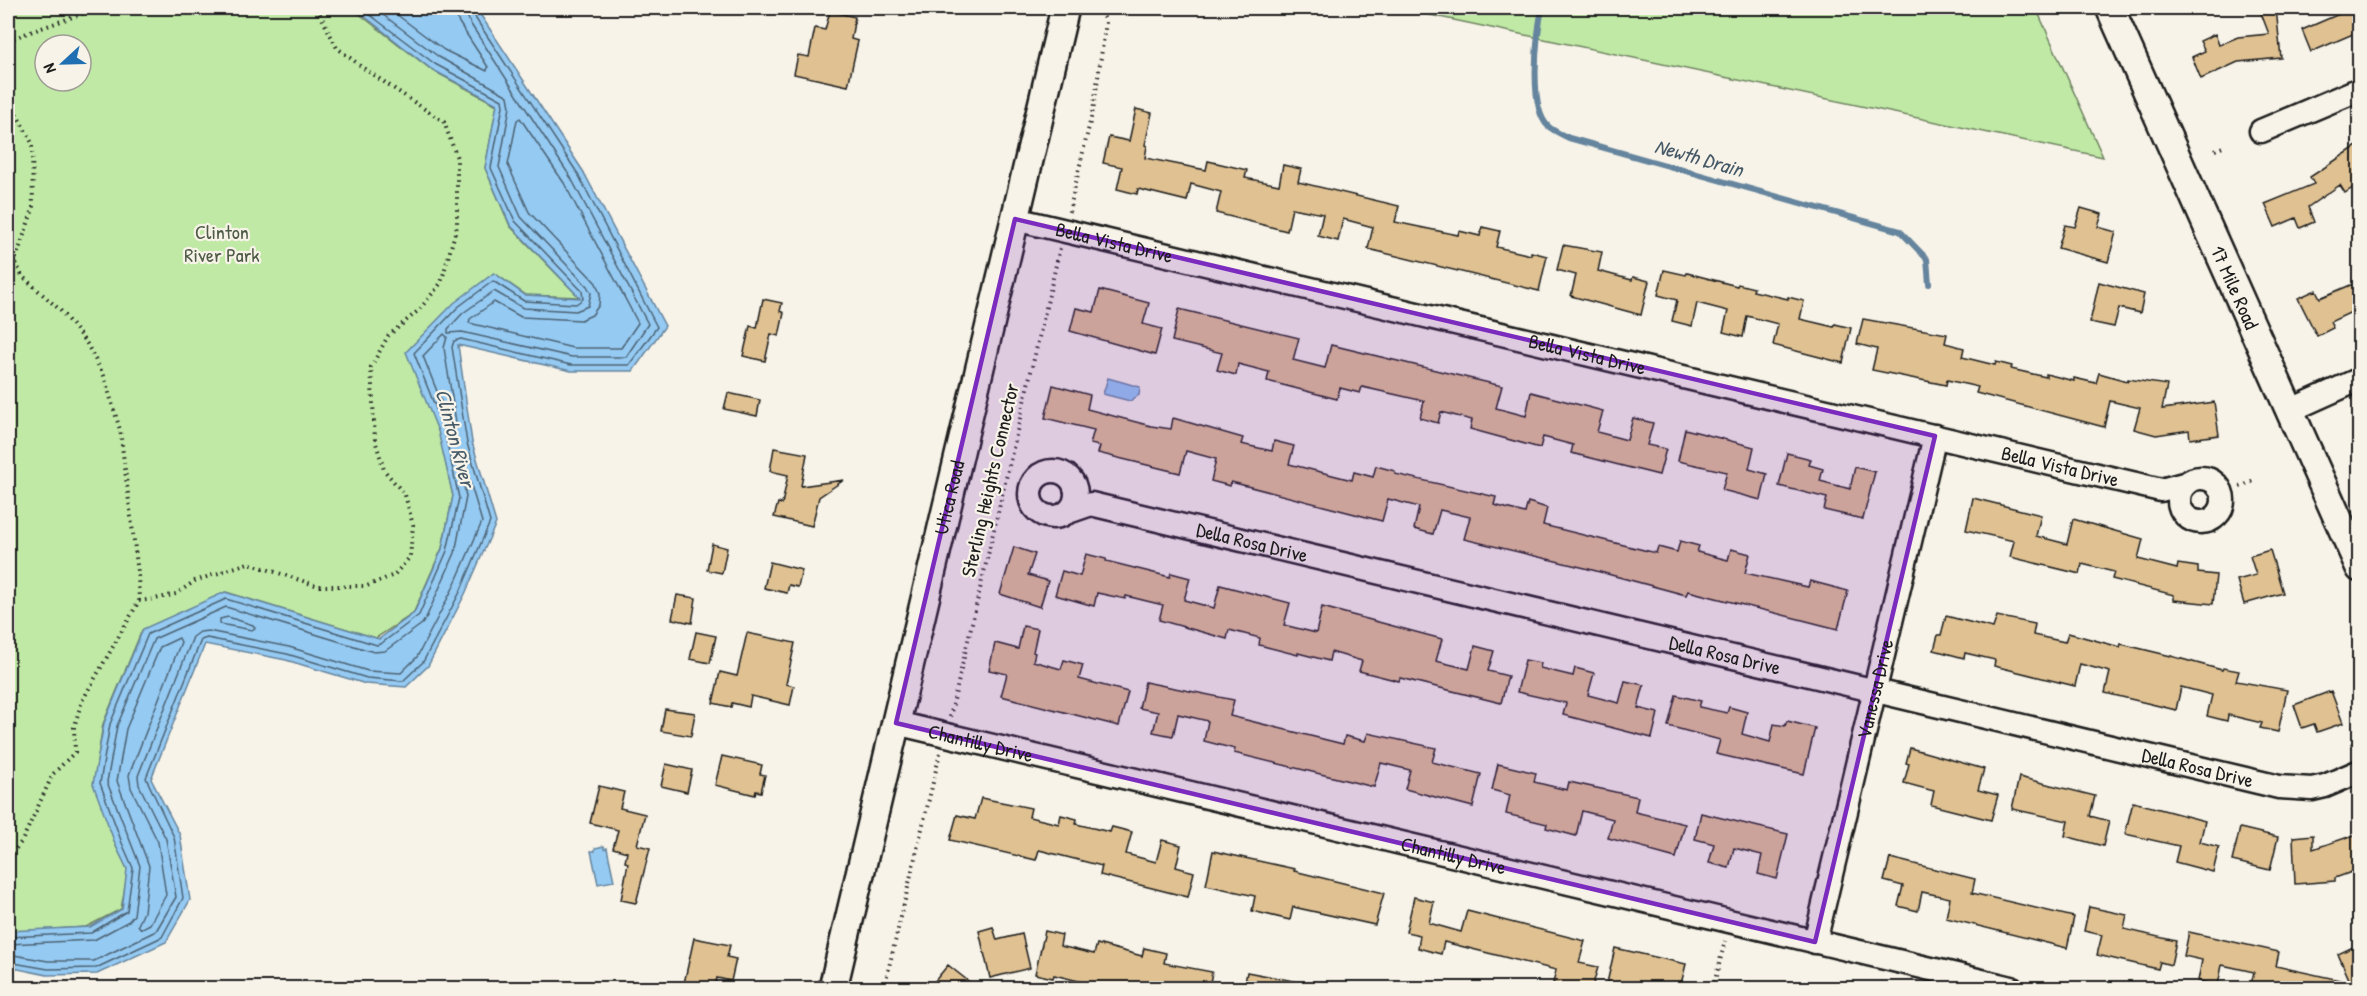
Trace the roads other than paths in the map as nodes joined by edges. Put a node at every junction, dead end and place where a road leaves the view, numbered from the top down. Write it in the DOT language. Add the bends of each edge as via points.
graph roads {
  1 [pos="1065,8"];
  2 [pos="2110,8"];
  3 [pos="2360,89"];
  4 [pos="2261,131"];
  5 [pos="1014,219"];
  6 [pos="2360,379"];
  7 [pos="2290,410"];
  8 [pos="1935,436"];
  9 [pos="2187,483"];
  10 [pos="1074,484"];
  11 [pos="2161,490"];
  12 [pos="1091,504"];
  13 [pos="2180,509"];
  14 [pos="1068,512"];
  15 [pos="2360,568"];
  16 [pos="1875,690"];
  17 [pos="896,723"];
  18 [pos="2360,771"];
  19 [pos="1815,942"];
  20 [pos="833,988"];
  21 [pos="2011,988"];
  1 -- 5 [label="street, Utica Road"];
  2 -- 7 [label="street, 17 Mile Road"];
  3 -- 4 [label="street"];
  5 -- 8 [label="street, Bella Vista Drive"];
  5 -- 17 [label="street, Utica Road"];
  6 -- 7 [label="street"];
  7 -- 15 [label="street, 17 Mile Road"];
  8 -- 11 [label="street, Bella Vista Drive"];
  8 -- 16 [label="street, Vanessa Drive"];
  9 -- 11 [label="street, Bella Vista Drive"];
  9 -- 13 [label="street" via="2179,495"];
  9 -- 13 [label="street, Bella Vista Drive" via="2200,478 2214,482 2222,494 2222,508 2205,522 2190,520"];
  10 -- 12 [label="street"];
  10 -- 14 [label="street" via="1076,499"];
  10 -- 14 [label="street" via="1055,471 1041,475 1031,487 1031,502 1040,513 1054,517"];
  11 -- 13 [label="street, Bella Vista Drive"];
  12 -- 14 [label="street"];
  12 -- 16 [label="street, Della Rosa Drive"];
  16 -- 18 [label="street, Della Rosa Drive" via="2279,787 2312,789"];
  16 -- 19 [label="street, Vanessa Drive"];
  17 -- 19 [label="street, Chantilly Drive"];
  17 -- 20 [label="street, Utica Road"];
  19 -- 21 [label="street, Chantilly Drive"];
}
